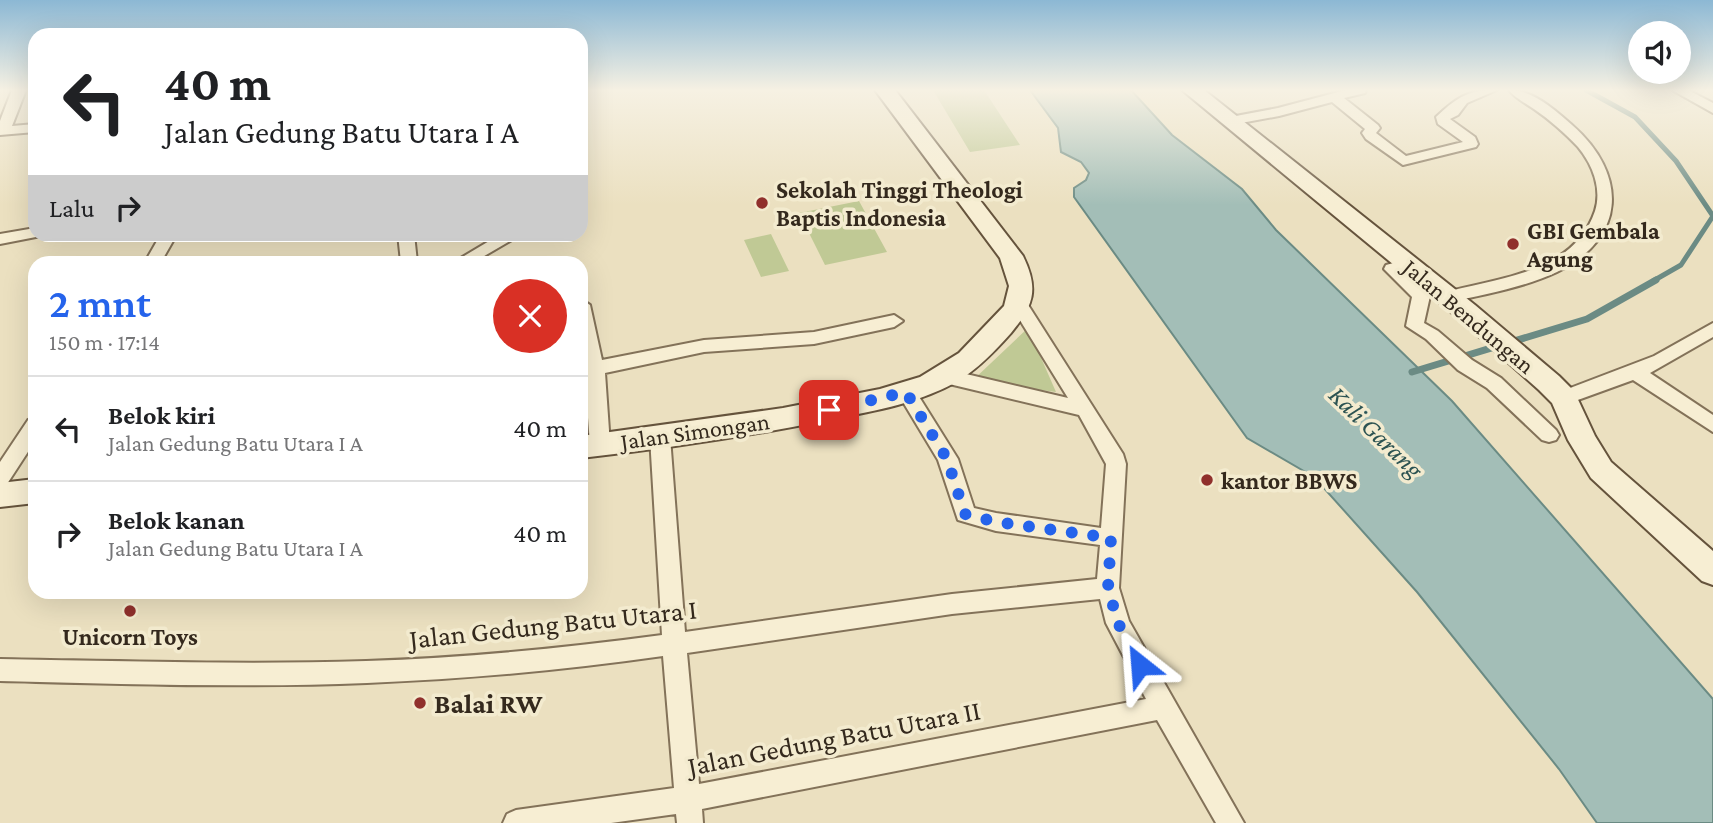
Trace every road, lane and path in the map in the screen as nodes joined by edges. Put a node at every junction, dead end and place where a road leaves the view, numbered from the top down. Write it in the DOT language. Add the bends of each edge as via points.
graph roads {
  1 [pos="915,128"];
  2 [pos="1239,128"];
  3 [pos="1373,128"];
  4 [pos="1454,128"];
  5 [pos="1565,128"];
  6 [pos="28,129"];
  7 [pos="1,131"];
  8 [pos="28,234"];
  9 [pos="0,239"];
  10 [pos="499,242"];
  11 [pos="473,256"];
  12 [pos="1408,264"];
  13 [pos="1019,304"];
  14 [pos="1457,304"];
  15 [pos="894,321"];
  16 [pos="1713,329"];
  17 [pos="588,336"];
  18 [pos="595,368"];
  19 [pos="1634,372"];
  20 [pos="945,376"];
  21 [pos="1556,391"];
  22 [pos="906,392"];
  23 [pos="1087,410"];
  24 [pos="1713,425"];
  25 [pos="1549,435"];
  26 [pos="28,436"];
  27 [pos="660,437"];
  28 [pos="590,446"];
  29 [pos="0,478"];
  30 [pos="28,492"];
  31 [pos="0,495"];
  32 [pos="1111,538"];
  33 [pos="1713,571"];
  34 [pos="1108,588"];
  35 [pos="674,644"];
  36 [pos="0,670"];
  37 [pos="1163,707"];
  38 [pos="689,811"];
  39 [pos="516,823"];
  40 [pos="1231,823"];
  1 -- 13 [label="street" via="1011,256 1023,285"];
  2 -- 12 [label="street, Jalan Bendungan"];
  3 -- 4 [label="street" via="1371,136 1409,161 1471,144"];
  5 -- 14 [label="street" via="1597,162 1605,178 1605,211 1588,239 1550,269"];
  6 -- 7 [label="street"];
  8 -- 9 [label="street"];
  10 -- 11 [label="street"];
  12 -- 14 [label="street, Jalan Bendungan"];
  12 -- 25 [label="street" via="1392,269 1421,296 1415,326 1494,383"];
  13 -- 20 [label="street, Jalan Simongan" via="980,349"];
  13 -- 23 [label="street"];
  14 -- 21 [label="street, Jalan Bendungan"];
  15 -- 18 [label="street" via="814,338 704,346"];
  16 -- 19 [label="street"];
  17 -- 18 [label="street"];
  18 -- 28 [label="street"];
  19 -- 21 [label="street"];
  19 -- 24 [label="street"];
  20 -- 22 [label="street, Jalan Simongan"];
  20 -- 23 [label="street"];
  21 -- 33 [label="street, Jalan Bendungan" via="1601,470"];
  22 -- 27 [label="street, Jalan Simongan" via="780,419"];
  22 -- 32 [label="street" via="947,459 965,514"];
  23 -- 32 [label="street" via="1116,464"];
  26 -- 29 [label="street"];
  27 -- 28 [label="street, Jalan Simongan"];
  27 -- 35 [label="street"];
  30 -- 31 [label="street"];
  32 -- 34 [label="street"];
  34 -- 35 [label="street, Jalan Gedung Batu Utara I" via="987,599"];
  34 -- 37 [label="street" via="1118,623"];
  35 -- 36 [label="street, Jalan Gedung Batu Utara I" via="486,665 289,675"];
  35 -- 38 [label="street"];
  37 -- 38 [label="street, Jalan Gedung Batu Utara II"];
  37 -- 40 [label="street"];
  38 -- 39 [label="street, Jalan Gedung Batu Utara II"];
}
